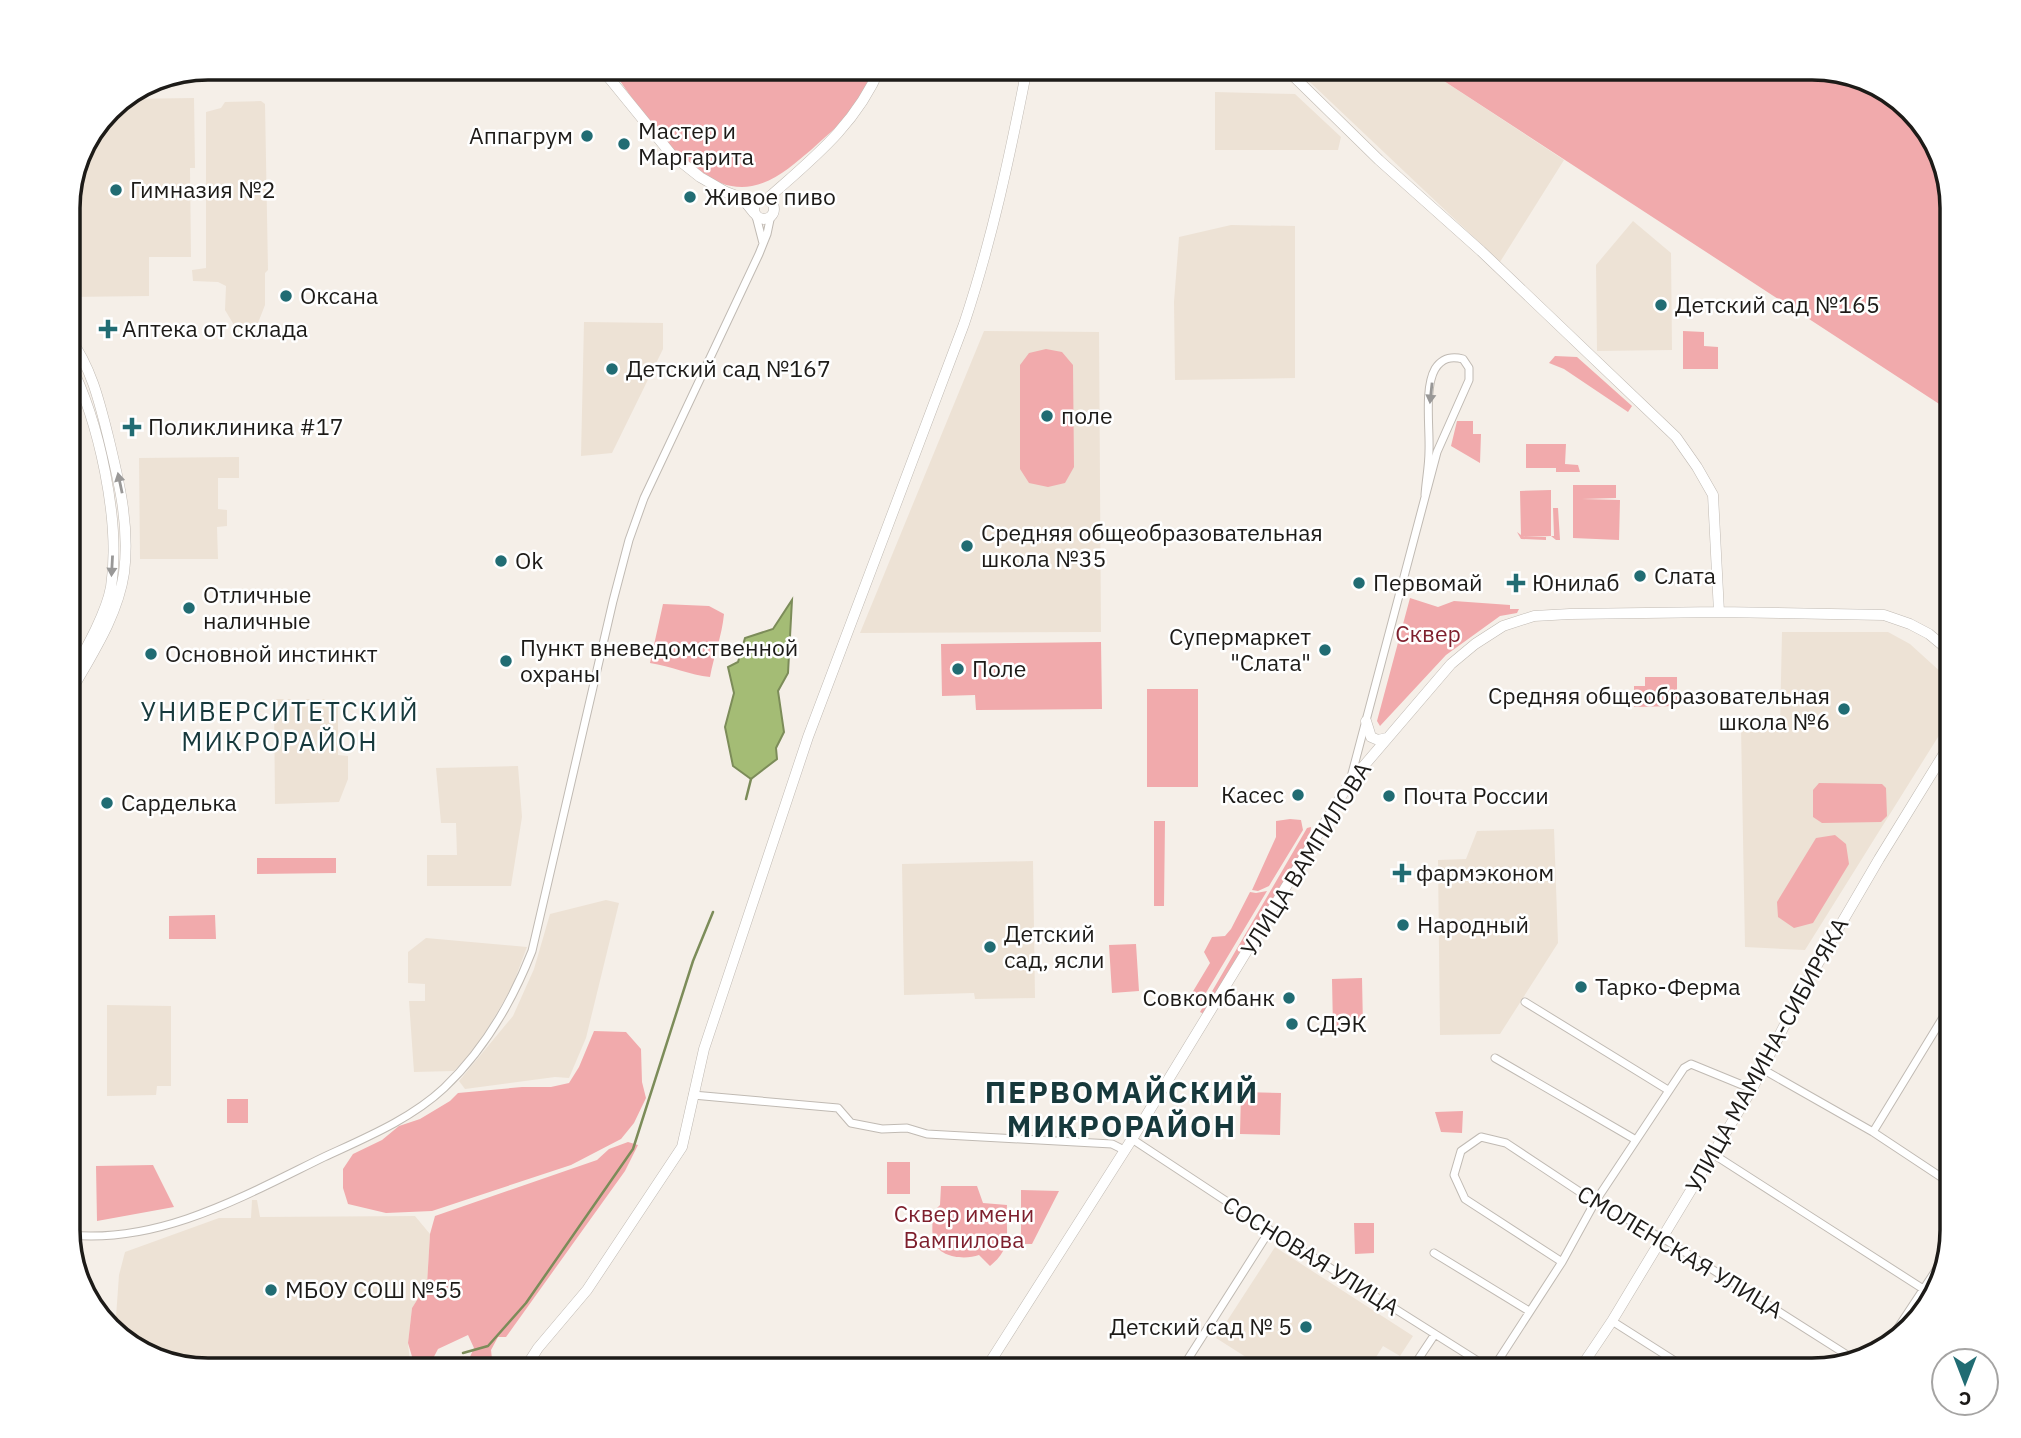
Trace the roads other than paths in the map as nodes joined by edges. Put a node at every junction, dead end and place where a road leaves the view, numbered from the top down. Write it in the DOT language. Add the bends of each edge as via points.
graph roads {
  1 [pos="1025,80"];
  2 [pos="1298,80"];
  3 [pos="611,81"];
  4 [pos="875,81"];
  5 [pos="788,181"];
  6 [pos="742,198"];
  7 [pos="764,199"];
  8 [pos="773,212"];
  9 [pos="755,214"];
  10 [pos="763,244"];
  11 [pos="81,359"];
  12 [pos="81,391"];
  13 [pos="1425,495"];
  14 [pos="1719,612"];
  15 [pos="1940,643"];
  16 [pos="81,658"];
  17 [pos="81,673"];
  18 [pos="1366,721"];
  19 [pos="1388,738"];
  20 [pos="1940,761"];
  21 [pos="1350,782"];
  22 [pos="1525,1002"];
  23 [pos="1940,1022"];
  24 [pos="1495,1058"];
  25 [pos="1764,1070"];
  26 [pos="1752,1089"];
  27 [pos="1668,1090"];
  28 [pos="693,1095"];
  29 [pos="1873,1132"];
  30 [pos="1132,1139"];
  31 [pos="1636,1140"];
  32 [pos="1124,1150"];
  33 [pos="1713,1154"];
  34 [pos="1940,1176"];
  35 [pos="1595,1202"];
  36 [pos="1270,1230"];
  37 [pos="81,1236"];
  38 [pos="1663,1237"];
  39 [pos="1434,1253"];
  40 [pos="1562,1262"];
  41 [pos="1925,1289"];
  42 [pos="1530,1311"];
  43 [pos="1612,1321"];
  44 [pos="1435,1334"];
  45 [pos="1844,1353"];
  46 [pos="532,1358"];
  47 [pos="993,1358"];
  48 [pos="1189,1358"];
  49 [pos="1419,1358"];
  50 [pos="1473,1358"];
  51 [pos="1500,1358"];
  52 [pos="1587,1358"];
  53 [pos="1670,1358"];
  1 -- 28 [label="street" via="981,272 807,737"];
  2 -- 14 [label="street" via="1676,437 1713,495"];
  3 -- 6 [label="street" via="671,154 700,177"];
  4 -- 5 [label="street" via="854,116"];
  5 -- 7 [label="street"];
  5 -- 8 [label="street"];
  6 -- 7 [label="street"];
  6 -- 9 [label="street"];
  7 -- 8 [label="street" via="772,203"];
  7 -- 9 [label="street" via="754,206"];
  8 -- 9 [label="street" via="766,219"];
  8 -- 10 [label="street"];
  9 -- 10 [label="street"];
  10 -- 37 [label="street" via="643,498 629,540 532,951 517,988 488,1035 441,1091 405,1117 182,1221"];
  17 -- 11 [label="street, one-way" via="107,627 123,576 125,551 122,488 95,385"];
  12 -- 16 [label="street, one-way" via="110,498 114,535 111,589"];
  13 -- 13 [label="street, one-way" via="1439,445 1466,392 1469,368 1463,359 1442,361 1434,370"];
  13 -- 18 [label="street"];
  14 -- 15 [label="street, УЛИЦА ВАМПИЛОВА" via="1884,615 1910,624"];
  14 -- 19 [label="street, УЛИЦА ВАМПИЛОВА" via="1534,616 1503,626 1451,664"];
  18 -- 19 [label="street" via="1371,737"];
  18 -- 21 [label="street"];
  19 -- 21 [label="street, УЛИЦА ВАМПИЛОВА"];
  20 -- 25 [label="street, УЛИЦА МАМИНА-СИБИРЯКА" via="1815,968"];
  21 -- 30 [label="street, УЛИЦА ВАМПИЛОВА"];
  22 -- 27 [label="street"];
  23 -- 29 [label="street"];
  24 -- 31 [label="street"];
  25 -- 26 [label="street, УЛИЦА МАМИНА-СИБИРЯКА"];
  25 -- 29 [label="street"];
  26 -- 27 [label="street" via="1690,1064"];
  26 -- 33 [label="street, УЛИЦА МАМИНА-СИБИРЯКА"];
  27 -- 31 [label="street"];
  28 -- 32 [label="street" via="838,1108 851,1123 907,1128 927,1135 1112,1144"];
  28 -- 46 [label="street" via="682,1147 672,1165 587,1290"];
  29 -- 34 [label="street"];
  30 -- 32 [label="street, УЛИЦА ВАМПИЛОВА"];
  30 -- 36 [label="street, СОСНОВАЯ УЛИЦА"];
  31 -- 35 [label="street"];
  32 -- 47 [label="street, УЛИЦА ВАМПИЛОВА"];
  33 -- 38 [label="street, УЛИЦА МАМИНА-СИБИРЯКА"];
  33 -- 41 [label="street"];
  35 -- 38 [label="street, СМОЛЕНСКАЯ УЛИЦА"];
  35 -- 40 [label="street"];
  35 -- 40 [label="street, СМОЛЕНСКАЯ УЛИЦА" via="1506,1143 1482,1137 1461,1150 1454,1175 1465,1199"];
  36 -- 44 [label="street, СОСНОВАЯ УЛИЦА"];
  36 -- 48 [label="street"];
  38 -- 43 [label="street, УЛИЦА МАМИНА-СИБИРЯКА"];
  38 -- 45 [label="street, СМОЛЕНСКАЯ УЛИЦА"];
  39 -- 42 [label="street"];
  40 -- 42 [label="street"];
  42 -- 51 [label="street"];
  43 -- 52 [label="street, УЛИЦА МАМИНА-СИБИРЯКА"];
  43 -- 53 [label="street"];
  44 -- 49 [label="street"];
  44 -- 50 [label="street, СОСНОВАЯ УЛИЦА"];
}
